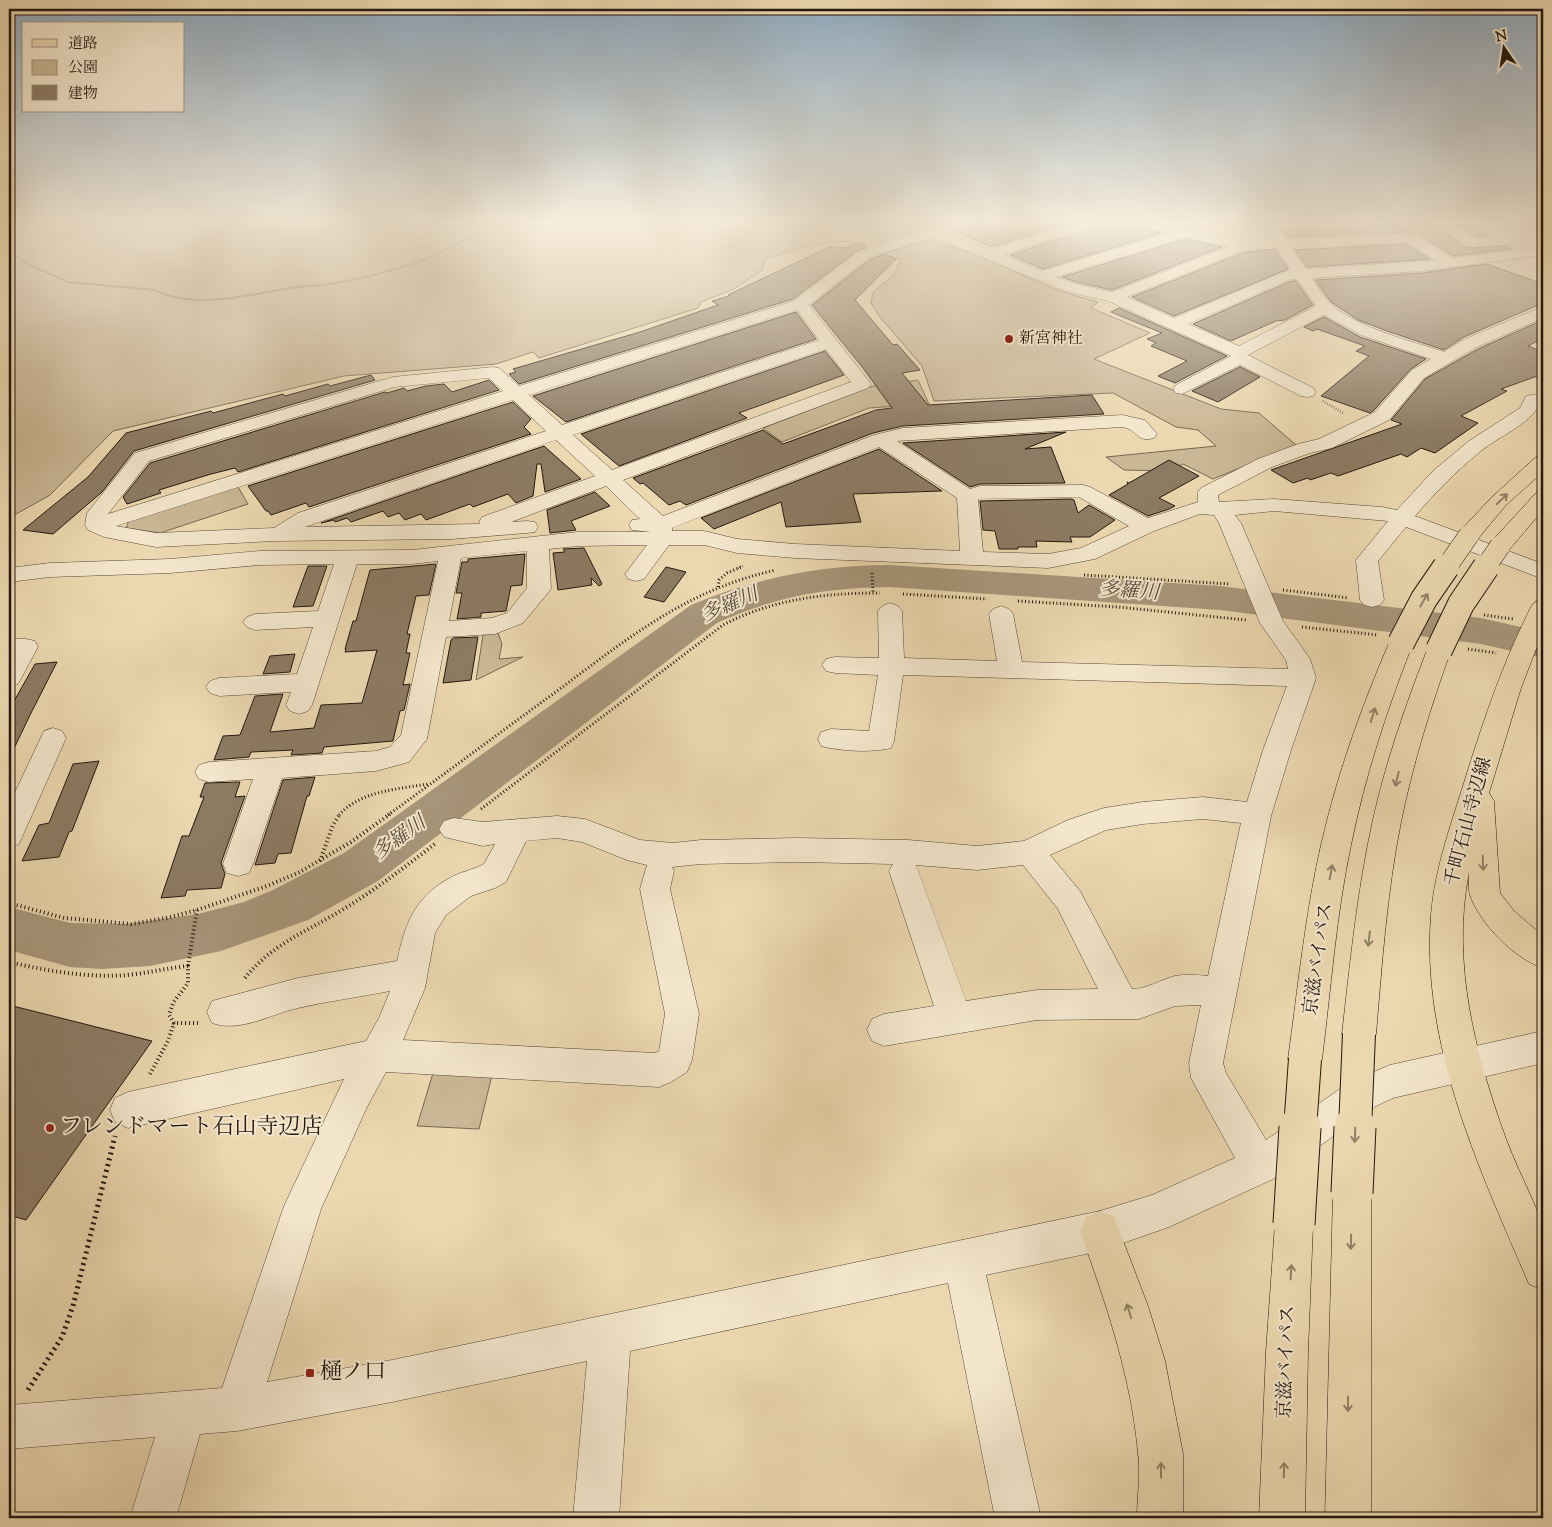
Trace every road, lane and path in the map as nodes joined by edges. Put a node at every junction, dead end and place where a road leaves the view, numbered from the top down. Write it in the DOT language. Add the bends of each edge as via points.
graph roads {
  1 [pos="159,292"];
  2 [pos="272,292"];
  3 [pos="815,292"];
  4 [pos="1090,292"];
  5 [pos="1125,292"];
  6 [pos="1248,292"];
  7 [pos="1314,292"];
  8 [pos="1113,297"];
  9 [pos="800,304"];
  10 [pos="1325,308"];
  11 [pos="1543,312"];
  12 [pos="1175,324"];
  13 [pos="829,342"];
  14 [pos="1240,355"];
  15 [pos="1446,358"];
  16 [pos="1182,390"];
  17 [pos="516,393"];
  18 [pos="1313,395"];
  19 [pos="1543,398"];
  20 [pos="1340,410"];
  21 [pos="559,433"];
  22 [pos="1147,434"];
  23 [pos="882,440"];
  24 [pos="1543,460"];
  25 [pos="607,478"];
  26 [pos="967,496"];
  27 [pos="1543,497"];
  28 [pos="1216,508"];
  29 [pos="1402,518"];
  30 [pos="96,525"];
  31 [pos="1146,526"];
  32 [pos="485,529"];
  33 [pos="662,531"];
  34 [pos="274,534"];
  35 [pos="538,543"];
  36 [pos="451,553"];
  37 [pos="972,558"];
  38 [pos="347,559"];
  39 [pos="871,565"];
  40 [pos="780,569"];
  41 [pos="1543,572"];
  42 [pos="636,574"];
  43 [pos="9,575"];
  44 [pos="1081,575"];
  45 [pos="1257,588"];
  46 [pos="883,596"];
  47 [pos="1372,600"];
  48 [pos="1001,605"];
  49 [pos="1481,614"];
  50 [pos="327,618"];
  51 [pos="1531,619"];
  52 [pos="1270,620"];
  53 [pos="255,622"];
  54 [pos="435,630"];
  55 [pos="1391,640"];
  56 [pos="9,647"];
  57 [pos="1452,649"];
  58 [pos="1519,656"];
  59 [pos="835,665"];
  60 [pos="892,667"];
  61 [pos="1010,670"];
  62 [pos="9,678"];
  63 [pos="1303,678"];
  64 [pos="219,687"];
  65 [pos="53,738"];
  66 [pos="831,739"];
  67 [pos="271,768"];
  68 [pos="208,772"];
  69 [pos="1479,780"];
  70 [pos="20,784"];
  71 [pos="431,784"];
  72 [pos="1257,816"];
  73 [pos="454,829"];
  74 [pos="511,831"];
  75 [pos="9,836"];
  76 [pos="1030,850"];
  77 [pos="320,861"];
  78 [pos="238,864"];
  79 [pos="659,871"];
  80 [pos="904,871"];
  81 [pos="9,903"];
  82 [pos="197,910"];
  83 [pos="1543,954"];
  84 [pos="9,962"];
  85 [pos="188,966"];
  86 [pos="410,973"];
  87 [pos="1220,992"];
  88 [pos="1122,1004"];
  89 [pos="224,1012"];
  90 [pos="955,1018"];
  91 [pos="174,1023"];
  92 [pos="884,1030"];
  93 [pos="1543,1046"];
  94 [pos="376,1055"];
  95 [pos="1463,1066"];
  96 [pos="128,1110"];
  97 [pos="1260,1166"];
  98 [pos="1100,1230"];
  99 [pos="963,1261"];
  100 [pos="1543,1270"];
  101 [pos="610,1335"];
  102 [pos="237,1409"];
  103 [pos="184,1415"];
  104 [pos="10,1427"];
  105 [pos="153,1518"];
  106 [pos="596,1518"];
  107 [pos="1018,1518"];
  108 [pos="1160,1518"];
  109 [pos="1282,1518"];
  110 [pos="1348,1518"];
  1 -- 2 [label="path" via="193,299"];
  3 -- 9 [label="street"];
  4 -- 8 [label="street"];
  5 -- 8 [label="street"];
  6 -- 12 [label="street"];
  7 -- 10 [label="street"];
  8 -- 12 [label="street"];
  9 -- 13 [label="street"];
  9 -- 17 [label="street"];
  10 -- 14 [label="street"];
  10 -- 15 [label="street" via="1367,331"];
  11 -- 15 [label="street"];
  12 -- 14 [label="street"];
  13 -- 21 [label="street"];
  13 -- 25 [label="street" via="862,384"];
  14 -- 16 [label="street"];
  14 -- 18 [label="street"];
  15 -- 28 [label="street" via="1418,374 1382,416 1325,444 1265,463 1208,492 1207,500"];
  17 -- 21 [label="street"];
  17 -- 30 [label="street"];
  17 -- 30 [label="street" via="493,372 393,382 142,457 98,514"];
  18 -- 20 [label="path"];
  19 -- 29 [label="street" via="1533,400 1526,410 1462,457"];
  21 -- 25 [label="street"];
  21 -- 34 [label="street" via="306,518"];
  22 -- 23 [label="street" via="1138,424 1122,421 903,434"];
  23 -- 26 [label="street"];
  23 -- 33 [label="street"];
  55 -- 24 [label="main road, 京滋バイパス, one-way, bridge" via="1468,535"];
  25 -- 32 [label="street" via="491,520"];
  25 -- 33 [label="street"];
  26 -- 31 [label="street" via="980,492 1082,491"];
  26 -- 37 [label="street"];
  27 -- 57 [label="main road, bridge" via="1500,546 1461,604"];
  28 -- 29 [label="street" via="1274,505 1382,513"];
  28 -- 31 [label="street" via="1183,511"];
  28 -- 45 [label="street" via="1230,523"];
  29 -- 41 [label="street"];
  29 -- 47 [label="street" via="1367,560"];
  30 -- 34 [label="street" via="112,532 156,540"];
  31 -- 37 [label="street" via="1104,547 1069,558"];
  32 -- 33 [label="street" via="580,524"];
  32 -- 34 [label="street"];
  33 -- 35 [label="street"];
  33 -- 37 [label="street" via="737,546"];
  33 -- 42 [label="street"];
  35 -- 36 [label="street"];
  35 -- 54 [label="street" via="539,589 515,618 495,626"];
  36 -- 38 [label="street"];
  36 -- 54 [label="street"];
  38 -- 43 [label="street" via="260,558"];
  38 -- 50 [label="street"];
  39 -- 46 [label="path"];
  40 -- 71 [label="path" via="733,582 678,605"];
  44 -- 45 [label="path"];
  45 -- 47 [label="path"];
  45 -- 52 [label="street"];
  46 -- 48 [label="path"];
  46 -- 60 [label="street"];
  46 -- 73 [label="path" via="837,593 776,603 740,615"];
  48 -- 52 [label="path" via="1118,607"];
  48 -- 61 [label="street"];
  49 -- 51 [label="path" via="1516,621"];
  50 -- 53 [label="street"];
  50 -- 64 [label="street" via="303,694"];
  51 -- 58 [label="main road, 千町石山寺辺線"];
  52 -- 55 [label="path"];
  52 -- 63 [label="street" via="1298,659"];
  54 -- 67 [label="street" via="414,739 399,755 376,761"];
  109 -- 55 [label="main road, 京滋バイパス, one-way, bridge" via="1287,1352 1306,1059 1331,874 1354,773 1381,689"];
  56 -- 62 [label="street" via="26,647"];
  57 -- 58 [label="path"];
  57 -- 110 [label="main road, one-way, bridge" via="1424,689 1396,783 1376,882 1359,1034 1352,1193"];
  58 -- 69 [label="main road, 千町石山寺辺線"];
  59 -- 60 [label="street"];
  60 -- 61 [label="street"];
  60 -- 66 [label="street" via="881,741"];
  61 -- 63 [label="street"];
  63 -- 72 [label="street"];
  65 -- 70 [label="street"];
  67 -- 68 [label="street"];
  67 -- 78 [label="street"];
  69 -- 83 [label="main road, one-way" via="1485,894 1500,920"];
  69 -- 95 [label="main road, 千町石山寺辺線" via="1454,868 1447,917 1450,1004"];
  70 -- 75 [label="street"];
  71 -- 77 [label="path"];
  71 -- 77 [label="path" via="353,802 337,817"];
  72 -- 76 [label="street" via="1203,808 1143,813 1104,819"];
  72 -- 87 [label="street"];
  73 -- 74 [label="street" via="484,834"];
  73 -- 89 [label="path" via="378,888 271,948 252,968"];
  74 -- 76 [label="street" via="557,827 585,831 638,852 672,855 798,850 908,852 977,858 1014,855"];
  74 -- 86 [label="street" via="511,841 495,872 484,880 460,888 435,906 420,930"];
  76 -- 88 [label="street" via="1069,900"];
  77 -- 82 [label="path" via="267,886"];
  79 -- 94 [label="street" via="655,889 682,1014 675,1060 659,1070"];
  80 -- 90 [label="street"];
  81 -- 82 [label="path" via="64,918 131,924"];
  82 -- 85 [label="path"];
  84 -- 85 [label="path" via="85,976 127,975"];
  85 -- 91 [label="path" via="188,983 173,1003 169,1015"];
  86 -- 89 [label="street" via="298,993"];
  86 -- 94 [label="street" via="408,988 392,1027"];
  87 -- 88 [label="street" via="1175,991 1139,1004"];
  87 -- 97 [label="street" via="1206,1063 1209,1078"];
  88 -- 90 [label="street" via="1037,1005"];
  89 -- 91 [label="path" via="213,1021"];
  90 -- 92 [label="street"];
  91 -- 96 [label="path" via="168,1041"];
  93 -- 95 [label="street"];
  94 -- 96 [label="street"];
  94 -- 102 [label="street" via="303,1206"];
  95 -- 97 [label="street" via="1390,1082 1363,1094"];
  95 -- 100 [label="main road, 千町石山寺辺線" via="1492,1152"];
  96 -- 104 [label="path" via="110,1151 73,1306 62,1337 26,1394"];
  97 -- 98 [label="street" via="1155,1213"];
  98 -- 99 [label="street"];
  108 -- 98 [label="main road, one-way" via="1162,1454 1144,1361"];
  99 -- 101 [label="street"];
  99 -- 107 [label="street"];
  101 -- 102 [label="street" via="392,1381"];
  101 -- 106 [label="street"];
  102 -- 103 [label="street"];
  103 -- 104 [label="street"];
  103 -- 105 [label="street"];
}
